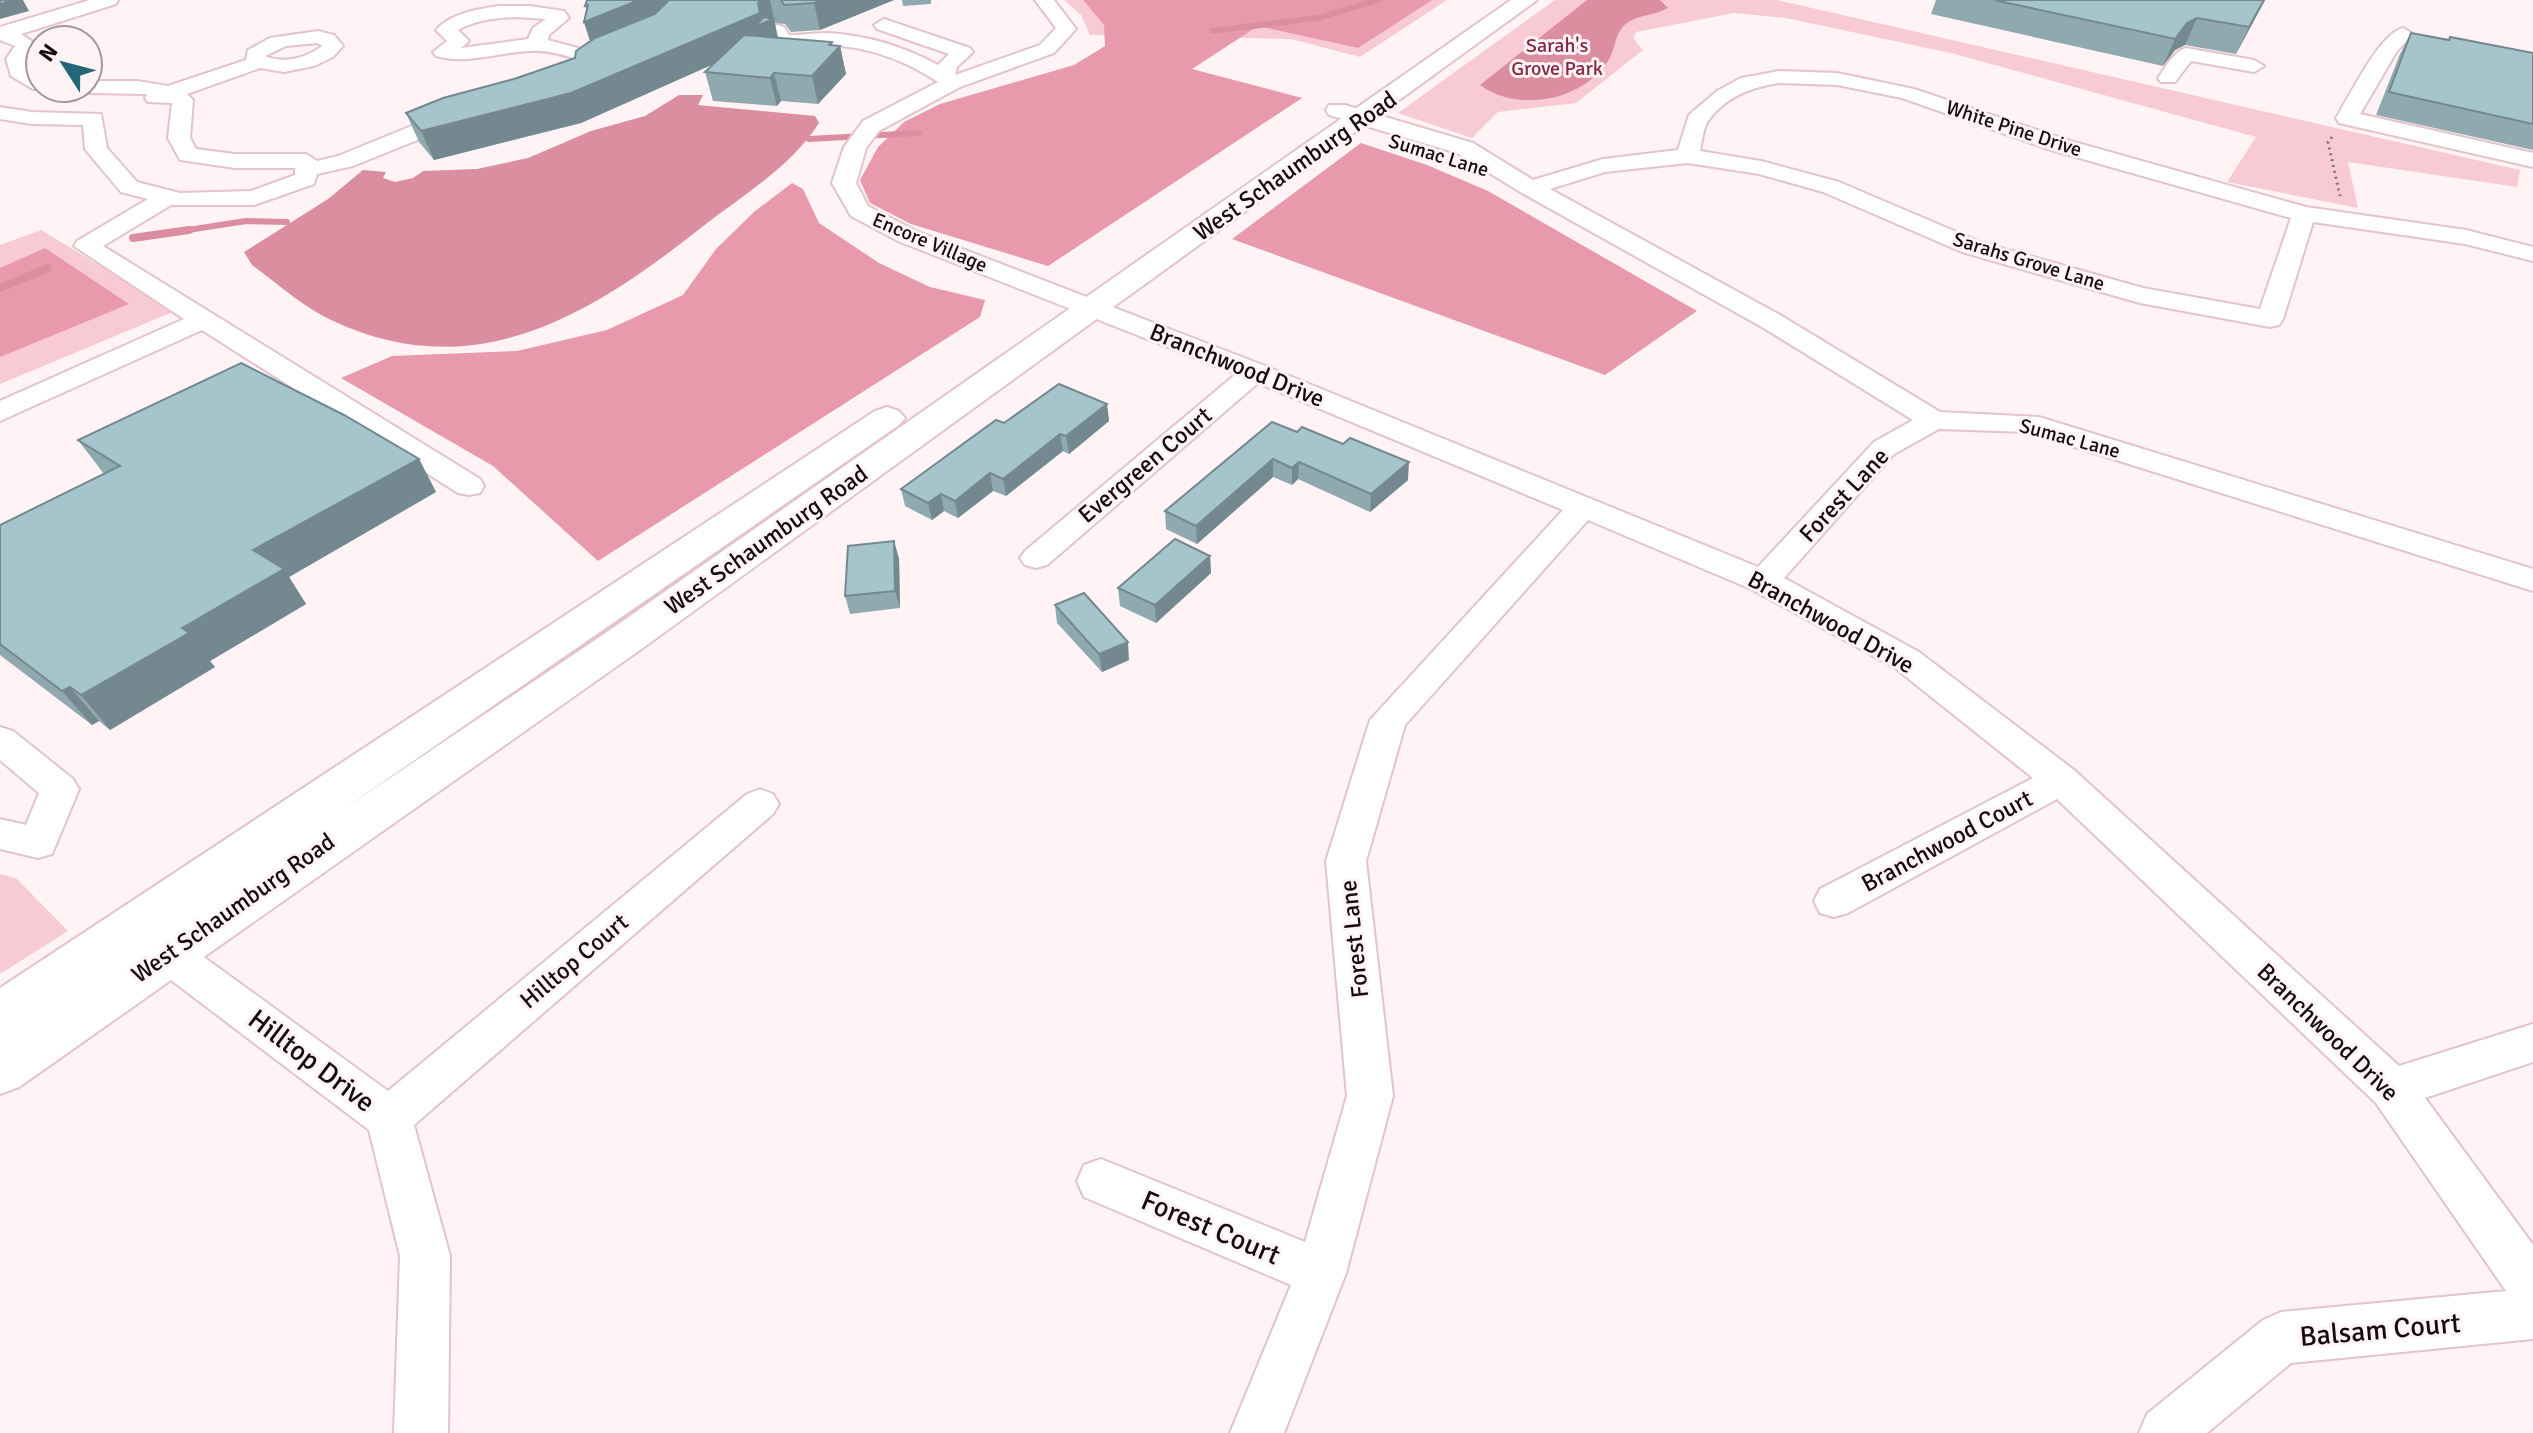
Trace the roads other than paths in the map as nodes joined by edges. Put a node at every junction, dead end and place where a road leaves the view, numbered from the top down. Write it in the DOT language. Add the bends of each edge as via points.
graph roads {
  1 [pos="109,0"];
  2 [pos="1044,0"];
  3 [pos="1491,0"];
  4 [pos="1526,0"];
  5 [pos="827,27"];
  6 [pos="777,31"];
  7 [pos="2,33"];
  8 [pos="2403,34"];
  9 [pos="24,43"];
  10 [pos="541,45"];
  11 [pos="24,47"];
  12 [pos="1774,57"];
  13 [pos="259,62"];
  14 [pos="2254,66"];
  15 [pos="24,76"];
  16 [pos="1817,78"];
  17 [pos="2168,78"];
  18 [pos="949,80"];
  19 [pos="561,84"];
  20 [pos="104,87"];
  21 [pos="170,93"];
  22 [pos="475,109"];
  23 [pos="0,113"];
  24 [pos="93,119"];
  25 [pos="1343,119"];
  26 [pos="1688,156"];
  27 [pos="2533,160"];
  28 [pos="306,170"];
  29 [pos="1519,182"];
  30 [pos="168,197"];
  31 [pos="2304,214"];
  32 [pos="2533,254"];
  33 [pos="1080,303"];
  34 [pos="203,320"];
  35 [pos="1255,372"];
  36 [pos="0,412"];
  37 [pos="1934,420"];
  38 [pos="469,486"];
  39 [pos="1583,507"];
  40 [pos="1036,558"];
  41 [pos="2533,580"];
  42 [pos="1763,581"];
  43 [pos="0,740"];
  44 [pos="2061,780"];
  45 [pos="760,804"];
  46 [pos="0,834"];
  47 [pos="1834,901"];
  48 [pos="149,940"];
  49 [pos="0,1017"];
  50 [pos="2533,1043"];
  51 [pos="0,1070"];
  52 [pos="2392,1089"];
  53 [pos="389,1118"];
  54 [pos="1101,1181"];
  55 [pos="1321,1273"];
  56 [pos="2533,1287"];
  57 [pos="2533,1314"];
  58 [pos="421,1433"];
  59 [pos="1257,1433"];
  60 [pos="2166,1433"];
  1 -- 7 [label="street"];
  2 -- 18 [label="street" via="1066,29 1047,49"];
  3 -- 25 [label="main road, West Schaumburg Road"];
  4 -- 25 [label="main road, West Schaumburg Road"];
  5 -- 6 [label="street" via="790,41 777,37"];
  5 -- 18 [label="street" via="849,42 906,58"];
  5 -- 18 [label="street" via="885,25 956,47 963,52 948,65"];
  7 -- 9 [label="street"];
  8 -- 27 [label="street" via="2347,118"];
  10 -- 10 [label="street" via="460,55 443,52 459,41 446,30 451,26 496,13 557,15 560,18 540,32"];
  10 -- 19 [label="street" via="605,56"];
  11 -- 15 [label="street" via="16,59"];
  12 -- 16 [label="street"];
  13 -- 21 [label="street"];
  14 -- 17 [label="street" via="2186,54"];
  16 -- 26 [label="street, White Pine Drive" via="1742,74 1697,120"];
  16 -- 31 [label="street, White Pine Drive" via="1907,93 2059,145"];
  18 -- 33 [label="street, Encore Village" via="871,126 855,147 844,183 859,211 907,236"];
  20 -- 21 [label="street" via="144,86"];
  21 -- 24 [label="street"];
  21 -- 28 [label="street" via="183,100 179,138 188,155 306,161"];
  22 -- 28 [label="street" via="345,161"];
  23 -- 24 [label="street"];
  24 -- 30 [label="street" via="96,149 129,187"];
  25 -- 29 [label="street, Sumac Lane"];
  25 -- 33 [label="main road, West Schaumburg Road"];
  26 -- 29 [label="street"];
  26 -- 31 [label="street, Sarahs Grove Lane" via="1831,187 1971,247 2140,295 2270,319"];
  28 -- 30 [label="street" via="306,179 254,198"];
  29 -- 37 [label="street, Sumac Lane" via="1771,321"];
  30 -- 34 [label="street" via="86,246"];
  31 -- 32 [label="street, White Pine Drive" via="2466,237"];
  33 -- 35 [label="street, Branchwood Drive"];
  33 -- 48 [label="main road, West Schaumburg Road" via="638,631"];
  34 -- 36 [label="street"];
  34 -- 38 [label="street"];
  35 -- 39 [label="street, Branchwood Drive"];
  35 -- 40 [label="street, Evergreen Court"];
  37 -- 41 [label="street, Sumac Lane" via="2029,423"];
  37 -- 42 [label="street, Forest Lane" via="1884,448"];
  39 -- 42 [label="street, Branchwood Drive"];
  39 -- 55 [label="street, Forest Lane" via="1388,720 1346,861 1370,1096"];
  42 -- 44 [label="street, Branchwood Drive" via="1907,660"];
  43 -- 46 [label="street" via="60,789 38,843"];
  44 -- 47 [label="street, Branchwood Court"];
  44 -- 52 [label="street, Branchwood Drive"];
  45 -- 53 [label="street, Hilltop Court"];
  48 -- 49 [label="main road, West Schaumburg Road"];
  48 -- 51 [label="main road, West Schaumburg Road"];
  48 -- 53 [label="street, Hilltop Drive"];
  50 -- 52 [label="street"];
  52 -- 56 [label="street, Branchwood Drive"];
  53 -- 58 [label="street, Hilltop Drive" via="425,1256"];
  54 -- 55 [label="street, Forest Court"];
  55 -- 59 [label="street, Forest Lane"];
  57 -- 60 [label="street, Balsam Court" via="2281,1338"];
}
